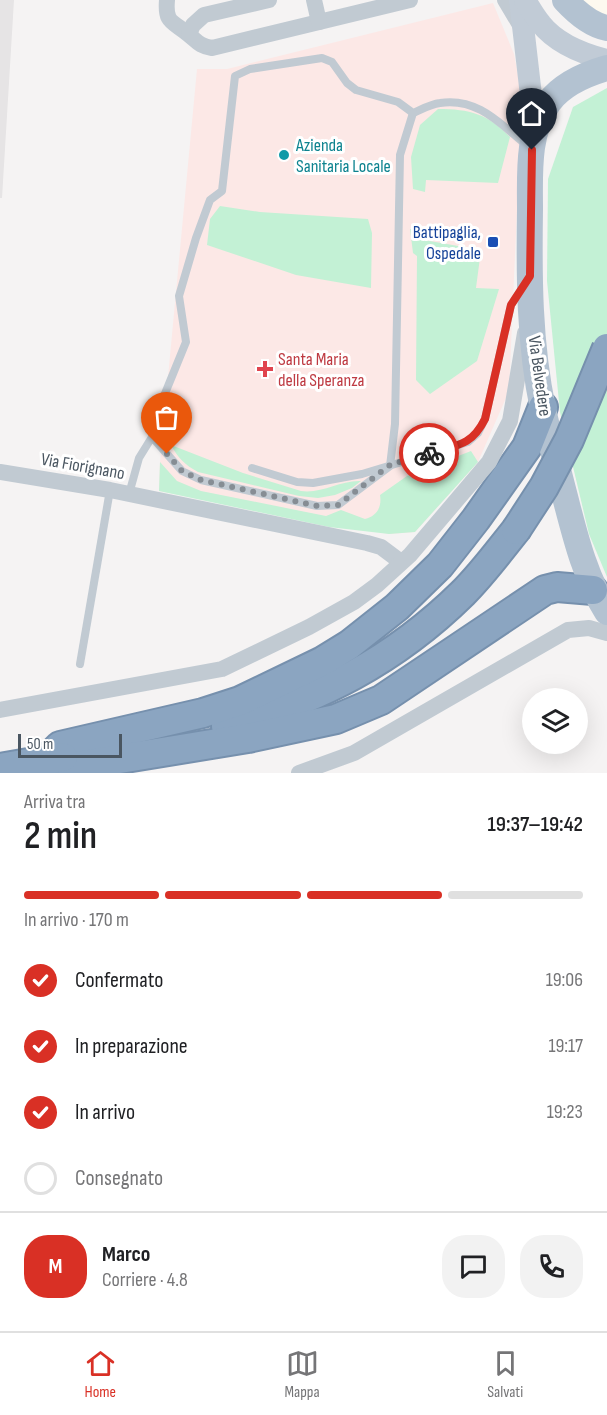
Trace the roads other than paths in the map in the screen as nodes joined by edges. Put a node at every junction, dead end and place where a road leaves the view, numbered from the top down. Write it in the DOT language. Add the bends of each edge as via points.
graph roads {
  1 [pos="167,0"];
  2 [pos="269,0"];
  3 [pos="314,0"];
  4 [pos="410,0"];
  5 [pos="505,0"];
  6 [pos="519,0"];
  7 [pos="525,0"];
  8 [pos="565,0"];
  9 [pos="319,22"];
  10 [pos="607,28"];
  11 [pos="524,32"];
  12 [pos="189,34"];
  13 [pos="607,60"];
  14 [pos="607,69"];
  15 [pos="413,113"];
  16 [pos="534,140"];
  17 [pos="530,276"];
  18 [pos="530,305"];
  19 [pos="607,348"];
  20 [pos="543,407"];
  21 [pos="152,437"];
  22 [pos="390,465"];
  23 [pos="252,468"];
  24 [pos="0,472"];
  25 [pos="110,490"];
  26 [pos="129,494"];
  27 [pos="406,559"];
  28 [pos="600,601"];
  29 [pos="607,633"];
  30 [pos="80,664"];
  31 [pos="0,710"];
  32 [pos="46,760"];
  33 [pos="0,768"];
  34 [pos="299,773"];
  1 -- 12 [label="street" via="169,20"];
  2 -- 12 [label="street" via="204,15"];
  3 -- 9 [label="street"];
  4 -- 9 [label="street"];
  5 -- 11 [label="street"];
  6 -- 11 [label="main road, Via Belvedere"];
  7 -- 13 [label="main road" via="541,24 561,42"];
  8 -- 10 [label="main road" via="576,12"];
  9 -- 12 [label="street" via="212,48 196,43"];
  11 -- 16 [label="main road, Via Belvedere"];
  14 -- 16 [label="main road, Via Belvedere" via="568,85 549,102"];
  15 -- 16 [label="lane" via="439,103 462,103 477,107"];
  15 -- 21 [label="lane" via="398,102 356,90 332,62 321,58 250,69 235,76 222,191 210,200 179,296 186,342 155,418"];
  15 -- 22 [label="lane" via="400,154 395,424"];
  16 -- 17 [label="main road, Via Belvedere"];
  17 -- 18 [label="main road, Via Belvedere"];
  17 -- 22 [label="lane" via="511,305 485,419 478,433 468,442"];
  18 -- 20 [label="main road, Via Belvedere"];
  18 -- 27 [label="street" via="510,421 489,462"];
  19 -- 32 [label="highway, bridge" via="569,440 516,530 463,593 404,644 299,703 205,732"];
  20 -- 28 [label="main road, Via Belvedere" via="578,550"];
  20 -- 32 [label="highway" via="527,447 458,543 418,589 349,645 240,701 60,746"];
  21 -- 22 [label="lane" via="182,471 201,480 317,506 338,505"];
  21 -- 26 [label="lane" via="139,458"];
  22 -- 23 [label="lane" via="313,483"];
  24 -- 25 [label="street, Via Fiorignano"];
  25 -- 26 [label="street, Via Fiorignano"];
  25 -- 30 [label="lane"];
  26 -- 27 [label="street, Via Fiorignano" via="367,543"];
  27 -- 31 [label="street" via="354,602 222,669"];
  28 -- 32 [label="highway" via="557,587 545,590 390,694 336,719 248,738 58,769"];
  29 -- 34 [label="street" via="589,628 568,630 354,753"];
  32 -- 33 [label="highway"];
}
